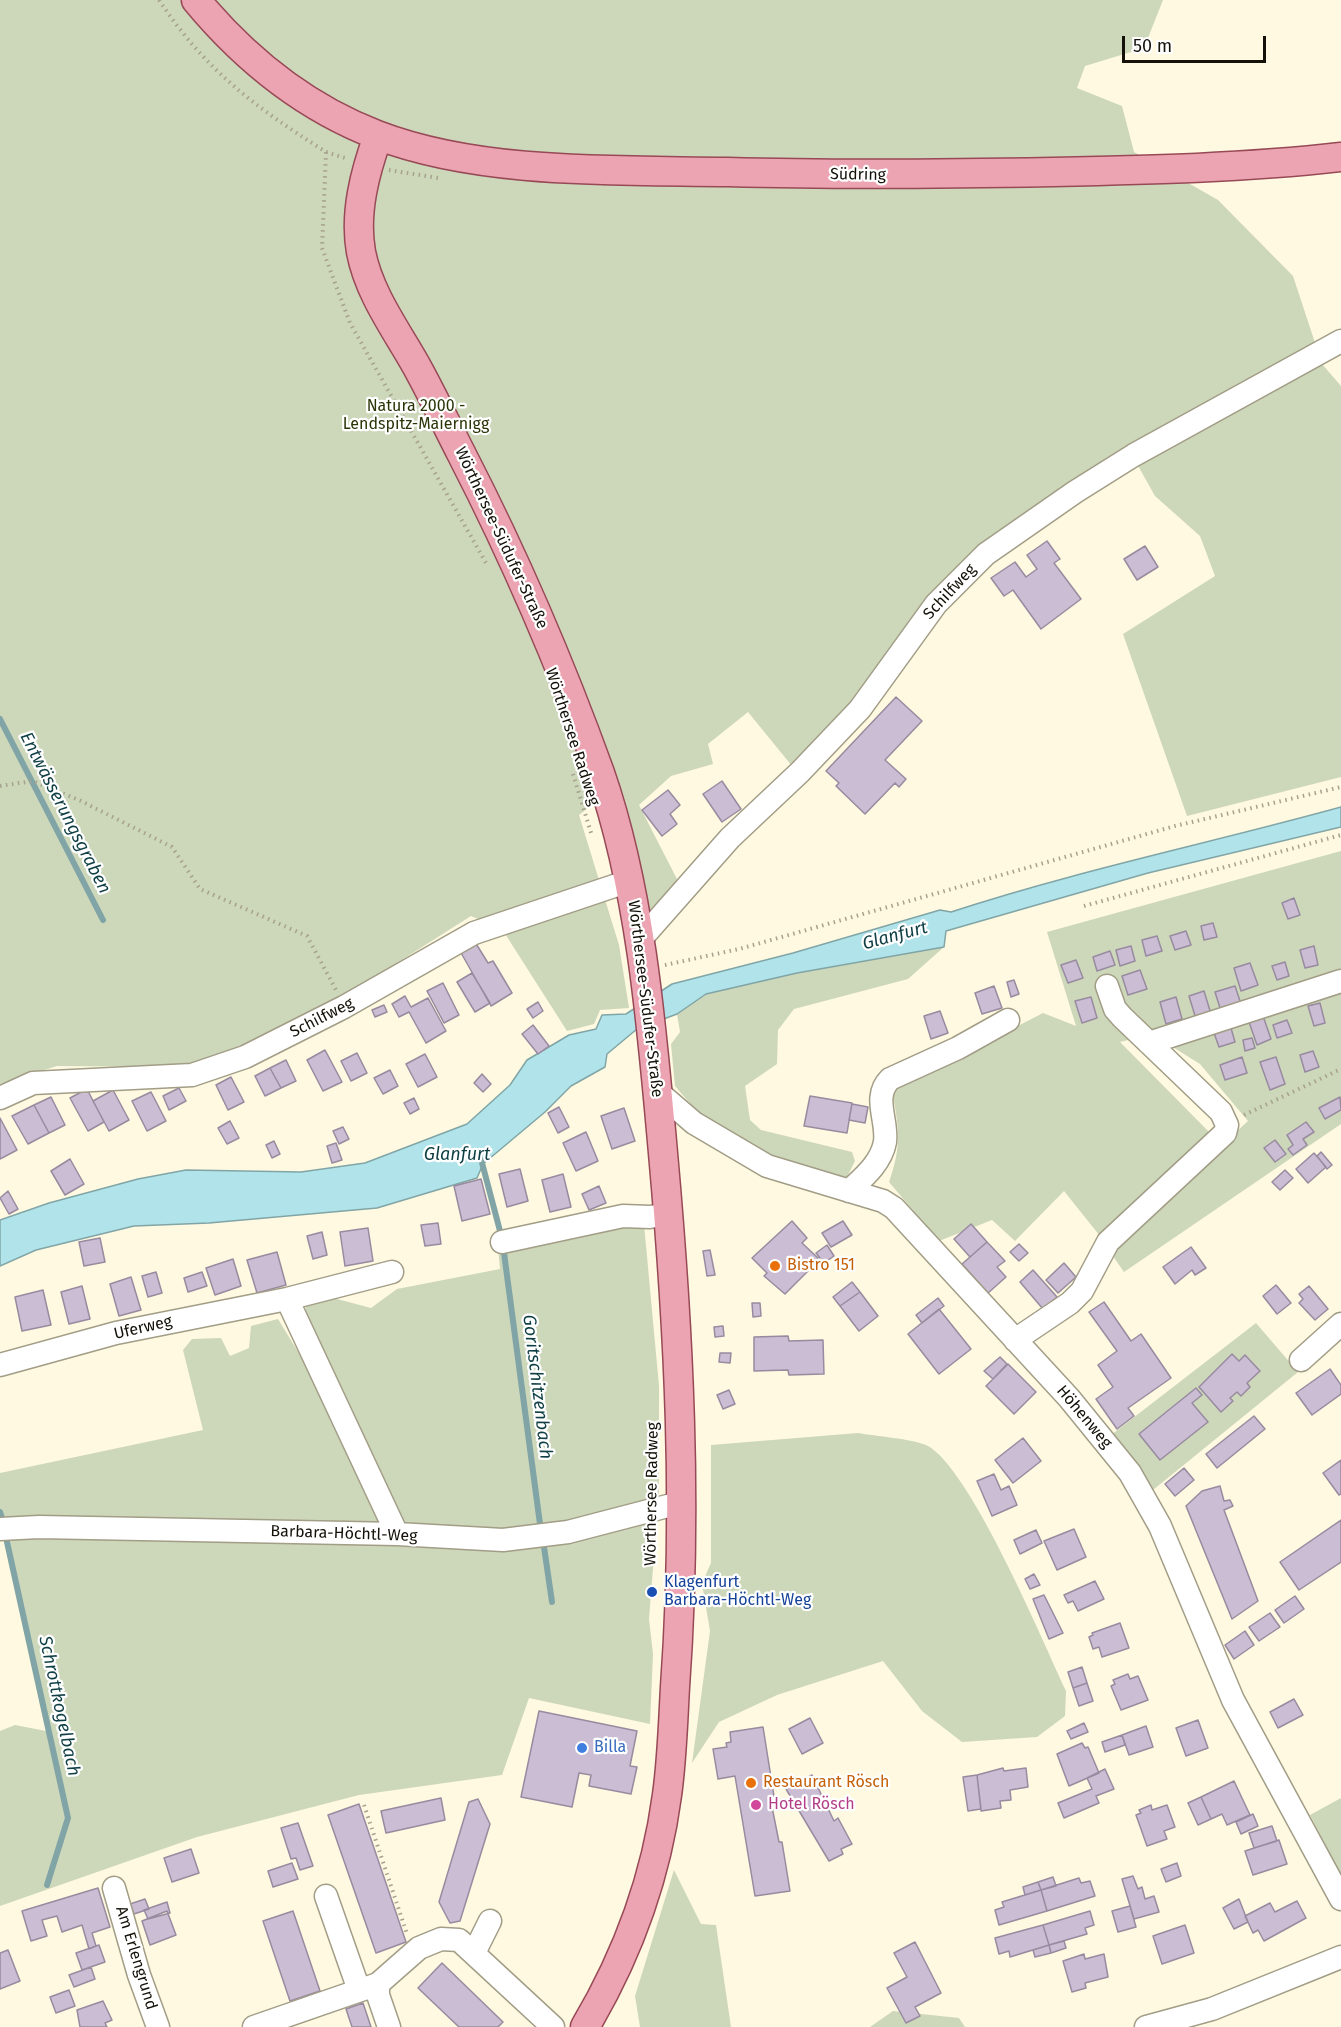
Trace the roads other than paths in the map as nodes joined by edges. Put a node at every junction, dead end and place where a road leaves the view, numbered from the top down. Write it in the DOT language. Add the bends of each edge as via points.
graph roads {
  1 [pos="196,0"];
  2 [pos="378,136"];
  3 [pos="1341,157"];
  4 [pos="1341,341"];
  5 [pos="618,884"];
  6 [pos="640,940"];
  7 [pos="1341,981"];
  8 [pos="1107,986"];
  9 [pos="1008,1020"];
  10 [pos="1149,1043"];
  11 [pos="658,1092"];
  12 [pos="0,1098"];
  13 [pos="849,1191"];
  14 [pos="669,1214"];
  15 [pos="502,1242"];
  16 [pos="392,1272"];
  17 [pos="287,1299"];
  18 [pos="1341,1324"];
  19 [pos="1015,1340"];
  20 [pos="1301,1360"];
  21 [pos="0,1365"];
  22 [pos="683,1502"];
  23 [pos="0,1529"];
  24 [pos="397,1534"];
  25 [pos="114,1888"];
  26 [pos="326,1896"];
  27 [pos="1341,1899"];
  28 [pos="490,1922"];
  29 [pos="474,1953"];
  30 [pos="1341,1957"];
  31 [pos="368,1987"];
  32 [pos="259,2025"];
  33 [pos="158,2027"];
  34 [pos="389,2027"];
  35 [pos="553,2027"];
  36 [pos="585,2027"];
  37 [pos="1146,2027"];
  1 -- 2 [label="main road" via="265,72 333,116"];
  2 -- 3 [label="main road, Südring" via="423,150 588,170 887,175 1125,171 1280,164"];
  2 -- 5 [label="main road, Wörthersee-Südufer-Straße" via="363,188 359,218 361,253 379,301 468,466 527,590 602,779"];
  4 -- 6 [label="street, Schilfweg" via="1134,455 986,554 936,604 861,709 730,838"];
  5 -- 6 [label="main road, Wörthersee-Südufer-Straße"];
  5 -- 12 [label="street, Schilfweg" via="474,933 344,1007 245,1057 192,1075 33,1083"];
  6 -- 11 [label="main road, Wörthersee-Südufer-Straße"];
  7 -- 10 [label="street"];
  8 -- 10 [label="street" via="1115,1009"];
  9 -- 13 [label="street" via="885,1084 881,1098 884,1143 878,1161"];
  10 -- 19 [label="street" via="1221,1112 1227,1125 1218,1142 1108,1242 1082,1291"];
  11 -- 13 [label="street, Höhenweg" via="694,1124 767,1166"];
  11 -- 14 [label="main road, Wörthersee-Südufer-Straße"];
  13 -- 19 [label="street, Höhenweg" via="894,1208"];
  14 -- 15 [label="street" via="623,1216"];
  14 -- 22 [label="main road, Wörthersee-Südufer-Straße"];
  16 -- 17 [label="street, Uferweg"];
  17 -- 21 [label="street, Uferweg" via="116,1333"];
  17 -- 24 [label="street"];
  18 -- 20 [label="street"];
  19 -- 27 [label="street, Höhenweg" via="1107,1442 1145,1497 1233,1700"];
  22 -- 24 [label="street, Barbara-Höchtl-Weg" via="537,1537"];
  22 -- 36 [label="main road, Wörthersee-Südufer-Straße" via="680,1623 668,1794 650,1879 632,1934 608,1989"];
  23 -- 24 [label="street, Barbara-Höchtl-Weg"];
  25 -- 33 [label="street, Am Erlengrund"];
  26 -- 31 [label="street"];
  28 -- 29 [label="street"];
  29 -- 31 [label="street" via="459,1940 441,1939 413,1952"];
  29 -- 35 [label="street"];
  30 -- 37 [label="street" via="1212,2008"];
  31 -- 32 [label="street"];
  31 -- 34 [label="street" via="378,1995"];
}
